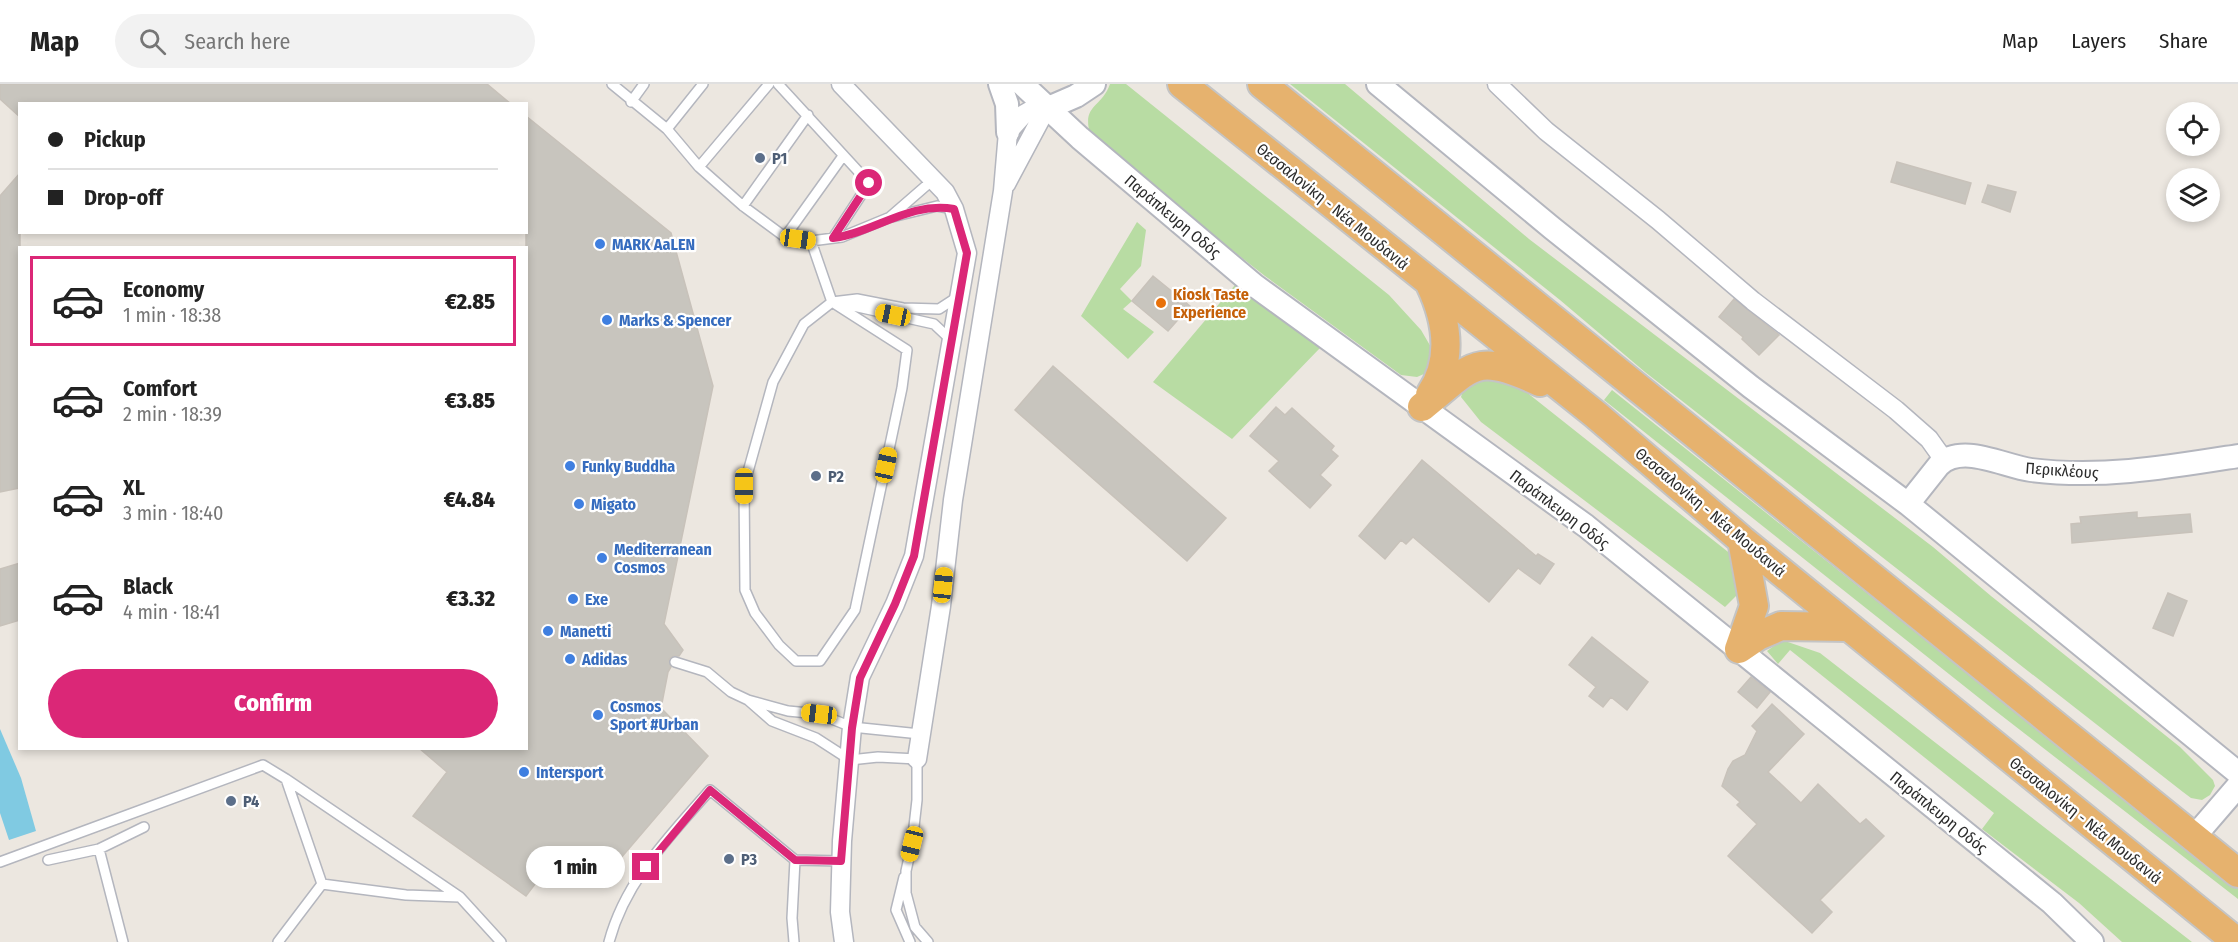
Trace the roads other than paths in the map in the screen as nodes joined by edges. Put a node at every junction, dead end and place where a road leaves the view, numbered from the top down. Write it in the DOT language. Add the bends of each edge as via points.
graph roads {
  1 [pos="612,84"];
  2 [pos="644,84"];
  3 [pos="703,84"];
  4 [pos="769,84"];
  5 [pos="778,84"];
  6 [pos="841,84"];
  7 [pos="1000,84"];
  8 [pos="1022,84"];
  9 [pos="1094,84"];
  10 [pos="1182,84"];
  11 [pos="1262,84"];
  12 [pos="1378,84"];
  13 [pos="1497,84"];
  14 [pos="631,102"];
  15 [pos="1046,109"];
  16 [pos="808,115"];
  17 [pos="667,129"];
  18 [pos="1008,132"];
  19 [pos="843,156"];
  20 [pos="699,167"];
  21 [pos="927,172"];
  22 [pos="1003,191"];
  23 [pos="743,206"];
  24 [pos="954,209"];
  25 [pos="888,218"];
  26 [pos="785,237"];
  27 [pos="833,238"];
  28 [pos="811,241"];
  29 [pos="1430,284"];
  30 [pos="959,296"];
  31 [pos="832,302"];
  32 [pos="951,340"];
  33 [pos="1422,407"];
  34 [pos="1596,415"];
  35 [pos="2238,456"];
  36 [pos="1944,460"];
  37 [pos="1908,504"];
  38 [pos="1742,540"];
  39 [pos="1850,627"];
  40 [pos="1740,649"];
  41 [pos="675,662"];
  42 [pos="748,700"];
  43 [pos="852,728"];
  44 [pos="920,734"];
  45 [pos="850,759"];
  46 [pos="917,759"];
  47 [pos="2238,773"];
  48 [pos="286,779"];
  49 [pos="2238,786"];
  50 [pos="144,827"];
  51 [pos="2194,837"];
  52 [pos="99,849"];
  53 [pos="48,860"];
  54 [pos="795,860"];
  55 [pos="841,861"];
  56 [pos="0,862"];
  57 [pos="906,871"];
  58 [pos="2238,873"];
  59 [pos="322,884"];
  60 [pos="460,897"];
  61 [pos="123,942"];
  62 [pos="278,942"];
  63 [pos="501,942"];
  64 [pos="609,942"];
  65 [pos="794,942"];
  66 [pos="844,942"];
  67 [pos="910,942"];
  68 [pos="928,942"];
  69 [pos="2092,942"];
  70 [pos="2237,942"];
  1 -- 14 [label="lane"];
  2 -- 14 [label="lane"];
  3 -- 17 [label="lane"];
  4 -- 20 [label="lane"];
  5 -- 16 [label="lane"];
  6 -- 21 [label="street"];
  7 -- 18 [label="street" via="1007,104"];
  8 -- 15 [label="street, Παράπλευρη Οδός"];
  9 -- 15 [label="street"];
  10 -- 29 [label="highway, Θεσσαλονίκη - Νέα Μουδανιά"];
  11 -- 51 [label="highway"];
  12 -- 37 [label="street" via="1751,387"];
  13 -- 36 [label="street" via="1546,132 1753,301 1896,410 1929,439"];
  14 -- 17 [label="lane"];
  15 -- 18 [label="street" via="1024,114"];
  15 -- 22 [label="street"];
  15 -- 33 [label="street, Παράπλευρη Οδός" via="1254,285"];
  16 -- 19 [label="lane"];
  16 -- 23 [label="lane"];
  17 -- 20 [label="lane"];
  18 -- 22 [label="street"];
  19 -- 26 [label="lane"];
  19 -- 27 [label="lane" via="869,183"];
  20 -- 23 [label="lane"];
  21 -- 24 [label="street"];
  21 -- 25 [label="lane" via="928,184"];
  22 -- 44 [label="street" via="952,500"];
  23 -- 26 [label="lane"];
  24 -- 25 [label="lane" via="937,206"];
  24 -- 30 [label="street" via="967,253"];
  25 -- 27 [label="lane"];
  26 -- 28 [label="lane"];
  27 -- 28 [label="lane"];
  28 -- 31 [label="lane"];
  29 -- 33 [label="highway" via="1446,332 1445,357 1439,381"];
  29 -- 34 [label="highway, Θεσσαλονίκη - Νέα Μουδανιά"];
  30 -- 31 [label="lane" via="939,309 903,308 857,299"];
  30 -- 32 [label="street"];
  31 -- 31 [label="lane" via="804,324 773,382 744,486 745,590 761,621 796,660 820,661 855,610 907,350"];
  31 -- 32 [label="lane" via="933,324"];
  32 -- 43 [label="street" via="914,556 860,678"];
  33 -- 34 [label="highway" via="1460,374 1480,365 1522,373"];
  33 -- 40 [label="street, Παράπλευρη Οδός" via="1586,526"];
  34 -- 38 [label="highway, Θεσσαλονίκη - Νέα Μουδανιά"];
  35 -- 36 [label="street, Περικλέους" via="2084,474 2018,468 1969,456"];
  36 -- 37 [label="street"];
  37 -- 47 [label="street"];
  38 -- 39 [label="highway, Θεσσαλονίκη - Νέα Μουδανιά"];
  38 -- 40 [label="highway" via="1754,606"];
  39 -- 40 [label="highway" via="1781,627"];
  39 -- 70 [label="highway, Θεσσαλονίκη - Νέα Μουδανιά"];
  40 -- 69 [label="street, Παράπλευρη Οδός" via="2052,903"];
  41 -- 42 [label="lane" via="706,672"];
  42 -- 43 [label="lane" via="788,711 819,714"];
  42 -- 45 [label="lane" via="772,721 816,738"];
  43 -- 44 [label="lane"];
  43 -- 45 [label="street"];
  44 -- 46 [label="street"];
  45 -- 46 [label="lane"];
  45 -- 55 [label="street"];
  46 -- 57 [label="lane" via="917,800"];
  48 -- 56 [label="lane" via="263,765"];
  48 -- 59 [label="lane"];
  48 -- 60 [label="lane"];
  49 -- 51 [label="street"];
  50 -- 52 [label="lane"];
  51 -- 58 [label="highway"];
  52 -- 53 [label="lane"];
  52 -- 61 [label="lane"];
  54 -- 55 [label="lane"];
  54 -- 64 [label="lane" via="710,790 633,883"];
  54 -- 65 [label="lane"];
  55 -- 66 [label="street"];
  57 -- 67 [label="lane" via="896,910"];
  57 -- 68 [label="lane" via="906,893 915,927"];
  59 -- 60 [label="lane" via="406,895"];
  59 -- 62 [label="lane"];
  60 -- 63 [label="lane"];
}
